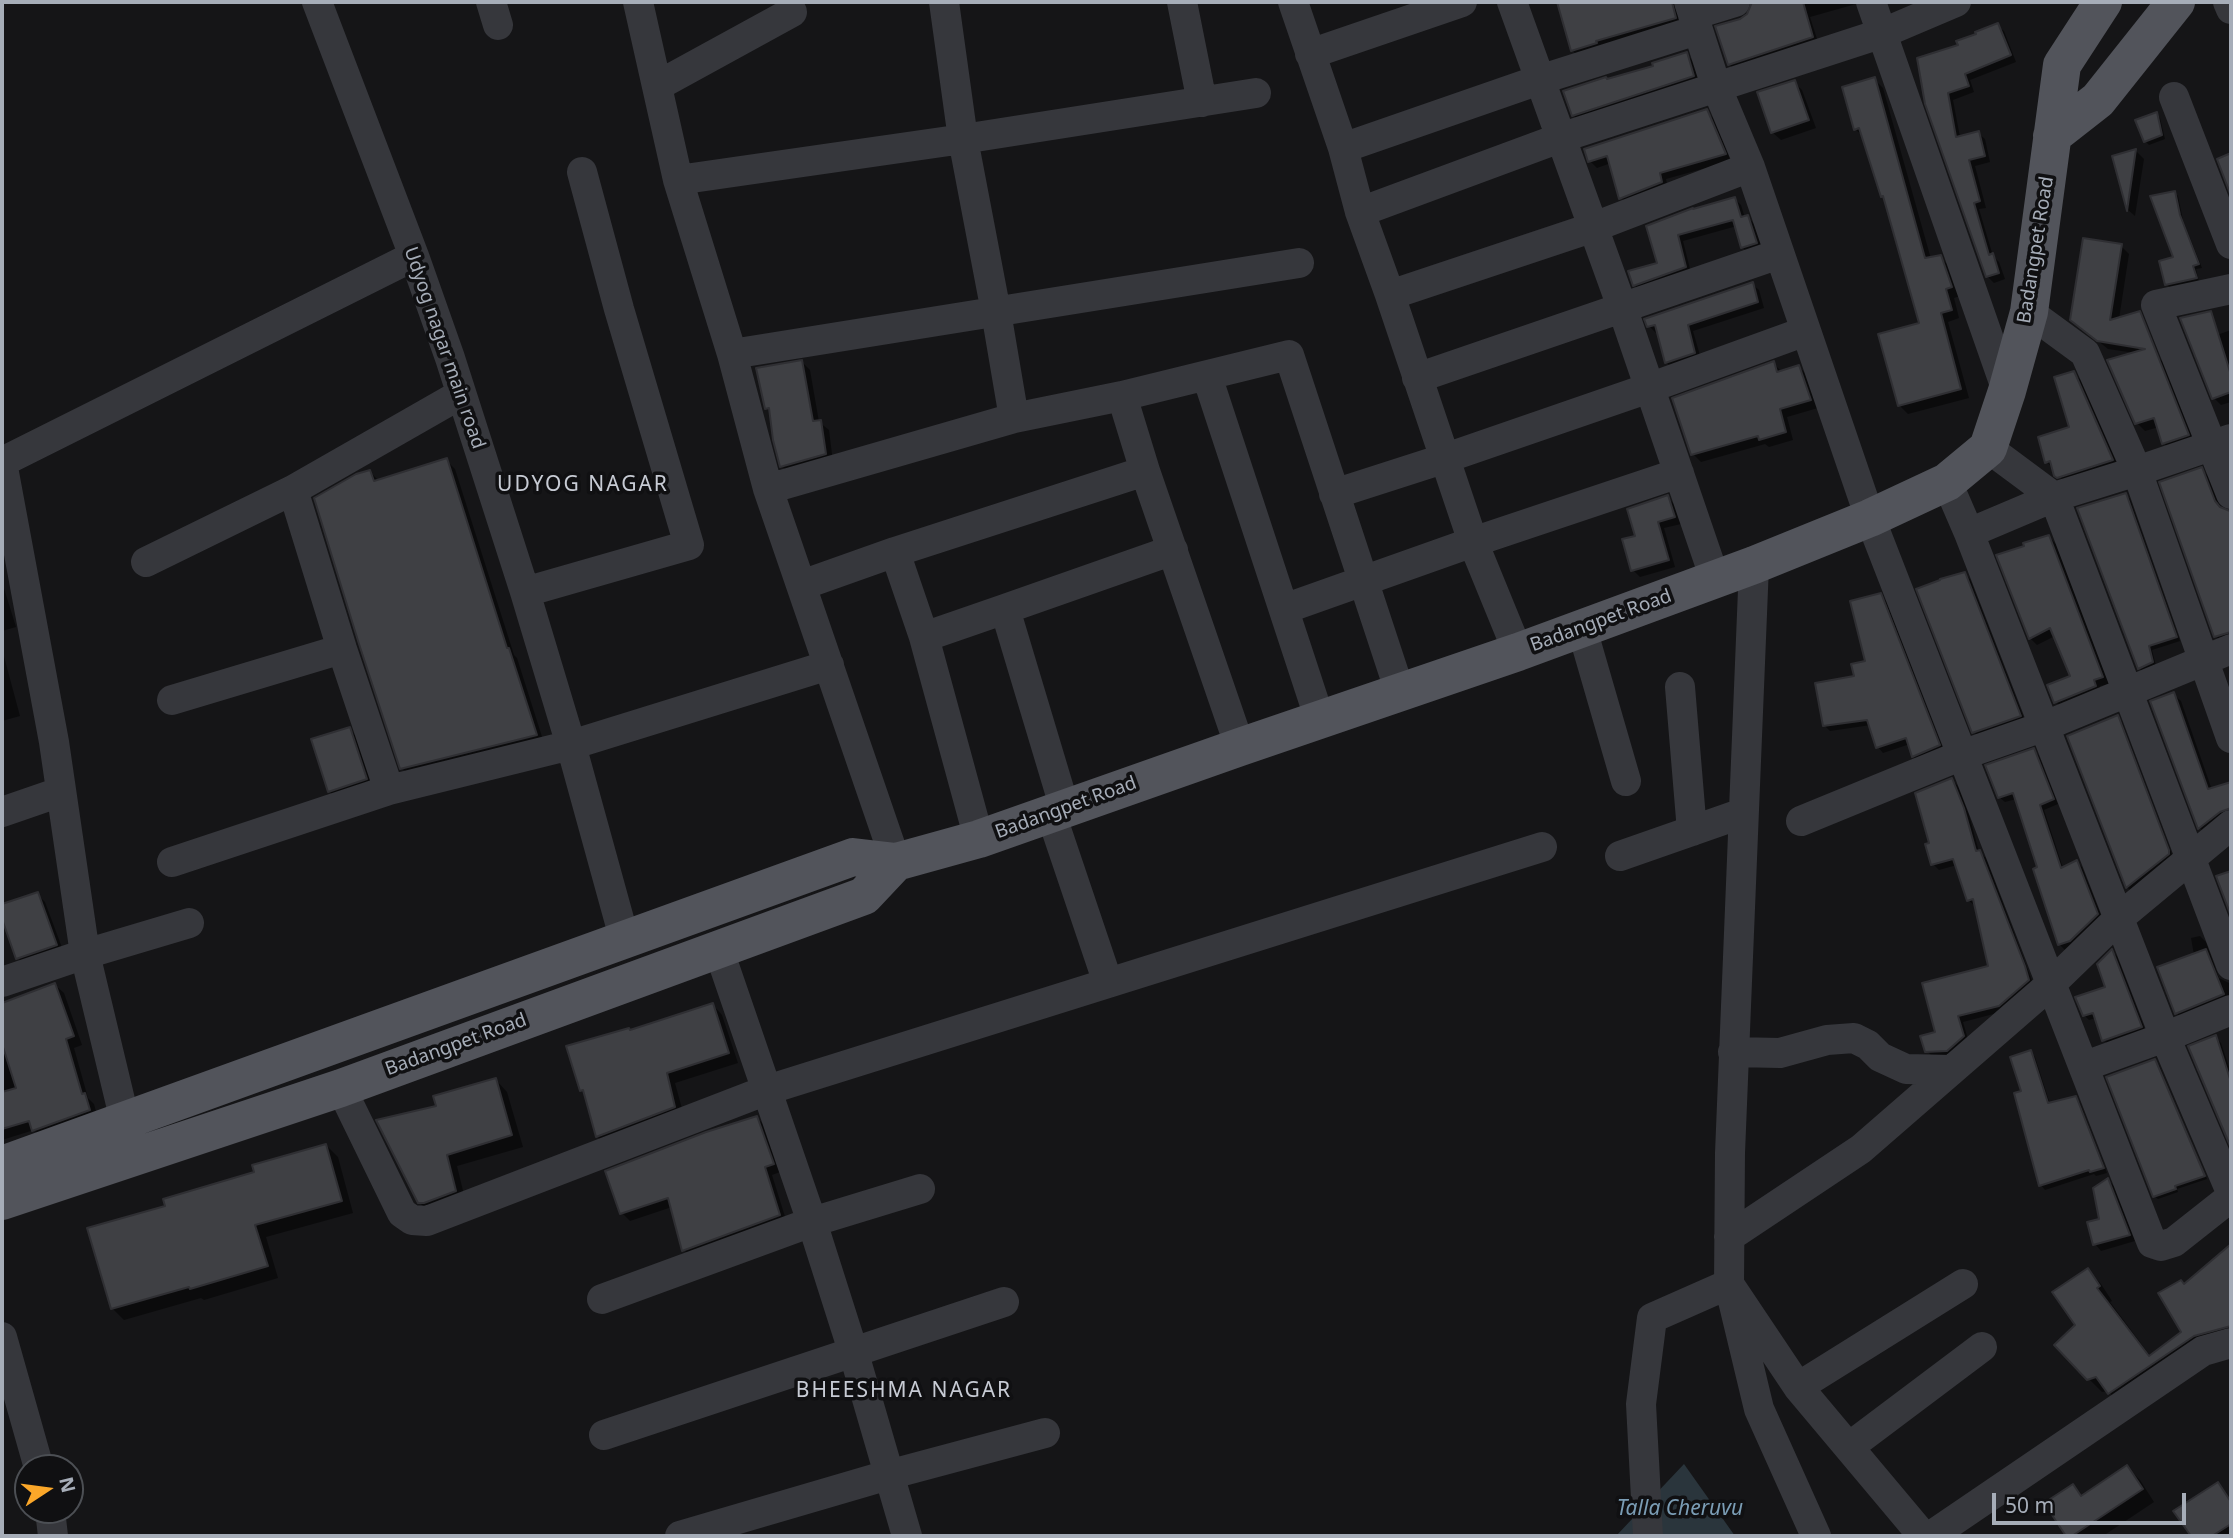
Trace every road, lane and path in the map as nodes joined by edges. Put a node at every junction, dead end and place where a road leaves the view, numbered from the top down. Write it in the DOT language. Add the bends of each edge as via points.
graph roads {
  1 [pos="317,2"];
  2 [pos="638,2"];
  3 [pos="944,2"];
  4 [pos="1182,2"];
  5 [pos="1293,2"];
  6 [pos="1462,2"];
  7 [pos="1512,2"];
  8 [pos="1735,2"];
  9 [pos="1871,2"];
  10 [pos="1956,2"];
  11 [pos="2104,2"];
  12 [pos="2176,2"];
  13 [pos="2228,2"];
  14 [pos="797,5"];
  15 [pos="2231,9"];
  16 [pos="1693,16"];
  17 [pos="1883,33"];
  18 [pos="1310,54"];
  19 [pos="1539,80"];
  20 [pos="657,86"];
  21 [pos="1716,86"];
  22 [pos="1256,93"];
  23 [pos="2174,97"];
  24 [pos="1202,102"];
  25 [pos="2052,136"];
  26 [pos="1560,138"];
  27 [pos="963,139"];
  28 [pos="1343,148"];
  29 [pos="1750,167"];
  30 [pos="582,172"];
  31 [pos="678,180"];
  32 [pos="1360,212"];
  33 [pos="1594,227"];
  34 [pos="2231,244"];
  35 [pos="1779,254"];
  36 [pos="414,256"];
  37 [pos="1298,263"];
  38 [pos="2231,289"];
  39 [pos="1391,295"];
  40 [pos="1622,307"];
  41 [pos="996,312"];
  42 [pos="2029,312"];
  43 [pos="1806,331"];
  44 [pos="732,354"];
  45 [pos="1208,376"];
  46 [pos="1417,378"];
  47 [pos="1649,388"];
  48 [pos="2007,391"];
  49 [pos="461,394"];
  50 [pos="1122,396"];
  51 [pos="1014,418"];
  52 [pos="2222,442"];
  53 [pos="1987,448"];
  54 [pos="1446,458"];
  55 [pos="2,462"];
  56 [pos="1146,471"];
  57 [pos="2137,471"];
  58 [pos="1679,473"];
  59 [pos="1947,482"];
  60 [pos="768,489"];
  61 [pos="293,490"];
  62 [pos="1334,494"];
  63 [pos="2231,494"];
  64 [pos="2054,497"];
  65 [pos="1870,518"];
  66 [pos="1969,533"];
  67 [pos="1473,541"];
  68 [pos="1173,550"];
  69 [pos="895,552"];
  70 [pos="146,562"];
  71 [pos="1754,565"];
  72 [pos="1715,579"];
  73 [pos="1364,580"];
  74 [pos="803,585"];
  75 [pos="525,592"];
  76 [pos="1005,609"];
  77 [pos="1284,609"];
  78 [pos="1583,629"];
  79 [pos="924,637"];
  80 [pos="342,649"];
  81 [pos="2231,649"];
  82 [pos="1518,652"];
  83 [pos="2204,661"];
  84 [pos="829,664"];
  85 [pos="1680,687"];
  86 [pos="1400,692"];
  87 [pos="2128,692"];
  88 [pos="172,700"];
  89 [pos="1320,720"];
  90 [pos="2045,726"];
  91 [pos="2231,738"];
  92 [pos="571,745"];
  93 [pos="1240,747"];
  94 [pos="1962,755"];
  95 [pos="1626,780"];
  96 [pos="389,790"];
  97 [pos="60,792"];
  98 [pos="1058,811"];
  99 [pos="2,812"];
  100 [pos="1743,813"];
  101 [pos="1801,821"];
  102 [pos="2231,825"];
  103 [pos="1692,831"];
  104 [pos="979,839"];
  105 [pos="1542,847"];
  106 [pos="1620,856"];
  107 [pos="2190,859"];
  108 [pos="172,862"];
  109 [pos="896,862"];
  110 [pos="2119,918"];
  111 [pos="189,923"];
  112 [pos="625,942"];
  113 [pos="718,948"];
  114 [pos="85,954"];
  115 [pos="2231,965"];
  116 [pos="2,982"];
  117 [pos="1108,983"];
  118 [pos="2052,983"];
  119 [pos="2231,1010"];
  120 [pos="2165,1037"];
  121 [pos="1733,1052"];
  122 [pos="2085,1066"];
  123 [pos="1952,1070"];
  124 [pos="230,1083"];
  125 [pos="341,1088"];
  126 [pos="767,1090"];
  127 [pos="242,1120"];
  128 [pos="125,1121"];
  129 [pos="2,1166"];
  130 [pos="920,1189"];
  131 [pos="2231,1194"];
  132 [pos="2,1201"];
  133 [pos="812,1222"];
  134 [pos="1729,1237"];
  135 [pos="1729,1283"];
  136 [pos="1963,1284"];
  137 [pos="601,1299"];
  138 [pos="1004,1302"];
  139 [pos="2,1337"];
  140 [pos="2231,1343"];
  141 [pos="1982,1347"];
  142 [pos="854,1354"];
  143 [pos="1798,1387"];
  144 [pos="1045,1433"];
  145 [pos="604,1435"];
  146 [pos="1849,1447"];
  147 [pos="35,1454"];
  148 [pos="888,1475"];
  149 [pos="680,1536"];
  150 [pos="906,1536"];
  151 [pos="1648,1536"];
  152 [pos="1816,1536"];
  153 [pos="1923,1536"];
  154 [pos="1931,1536"];
  1 -- 36 [label="street, Udyog nagar main road"];
  2 -- 20 [label="street"];
  3 -- 27 [label="street"];
  4 -- 24 [label="street"];
  5 -- 18 [label="street"];
  6 -- 18 [label="street"];
  7 -- 19 [label="street"];
  8 -- 16 [label="street"];
  9 -- 17 [label="street"];
  10 -- 17 [label="street"];
  11 -- 25 [label="main road, Badangpet Road" via="2062,65"];
  12 -- 25 [label="main road" via="2098,100"];
  13 -- 15 [label="street"];
  14 -- 20 [label="street"];
  16 -- 19 [label="street"];
  16 -- 21 [label="street"];
  17 -- 21 [label="street"];
  17 -- 48 [label="street"];
  18 -- 28 [label="street"];
  19 -- 26 [label="street"];
  19 -- 28 [label="street"];
  20 -- 31 [label="street"];
  21 -- 26 [label="street"];
  21 -- 29 [label="street"];
  22 -- 24 [label="street"];
  23 -- 34 [label="street"];
  24 -- 27 [label="street"];
  25 -- 42 [label="main road, Badangpet Road"];
  26 -- 32 [label="street"];
  26 -- 33 [label="street"];
  27 -- 31 [label="street"];
  27 -- 41 [label="street"];
  28 -- 32 [label="street"];
  29 -- 33 [label="street"];
  29 -- 35 [label="street"];
  30 -- 75 [label="street" via="689,545"];
  31 -- 44 [label="street"];
  32 -- 39 [label="street"];
  33 -- 39 [label="street"];
  33 -- 40 [label="street"];
  35 -- 40 [label="street"];
  35 -- 43 [label="street"];
  36 -- 49 [label="street, Udyog nagar main road"];
  36 -- 55 [label="street"];
  37 -- 41 [label="street"];
  38 -- 52 [label="street" via="2156,305"];
  39 -- 46 [label="street"];
  40 -- 46 [label="street"];
  40 -- 47 [label="street"];
  41 -- 44 [label="street"];
  41 -- 51 [label="street"];
  42 -- 48 [label="main road, Badangpet Road"];
  42 -- 57 [label="street" via="2085,353"];
  43 -- 47 [label="street"];
  43 -- 65 [label="street"];
  44 -- 60 [label="street"];
  45 -- 50 [label="street"];
  45 -- 62 [label="street" via="1289,355"];
  45 -- 77 [label="street"];
  46 -- 54 [label="street"];
  47 -- 54 [label="street"];
  47 -- 58 [label="street"];
  48 -- 53 [label="main road, Badangpet Road"];
  49 -- 61 [label="street"];
  49 -- 75 [label="street, Udyog nagar main road"];
  50 -- 51 [label="street"];
  50 -- 56 [label="street"];
  51 -- 60 [label="street"];
  52 -- 57 [label="street"];
  52 -- 63 [label="street"];
  53 -- 59 [label="main road, Badangpet Road"];
  53 -- 64 [label="street"];
  54 -- 62 [label="street"];
  54 -- 67 [label="street"];
  55 -- 97 [label="street"];
  56 -- 68 [label="street"];
  56 -- 69 [label="street"];
  57 -- 64 [label="street"];
  57 -- 83 [label="street"];
  58 -- 67 [label="street"];
  58 -- 72 [label="street"];
  59 -- 65 [label="main road, Badangpet Road"];
  59 -- 66 [label="street"];
  60 -- 74 [label="street"];
  61 -- 70 [label="street"];
  61 -- 80 [label="street"];
  62 -- 73 [label="street"];
  64 -- 66 [label="street"];
  64 -- 87 [label="street"];
  65 -- 71 [label="main road, Badangpet Road"];
  65 -- 94 [label="street"];
  66 -- 90 [label="street"];
  67 -- 73 [label="street"];
  67 -- 82 [label="street"];
  68 -- 76 [label="street"];
  68 -- 93 [label="street"];
  69 -- 74 [label="street"];
  69 -- 79 [label="street"];
  71 -- 72 [label="main road, Badangpet Road"];
  71 -- 100 [label="street"];
  72 -- 78 [label="main road, Badangpet Road"];
  73 -- 77 [label="street"];
  73 -- 86 [label="street"];
  74 -- 84 [label="street"];
  75 -- 92 [label="street, Udyog nagar main road"];
  76 -- 79 [label="street"];
  76 -- 98 [label="street"];
  77 -- 89 [label="street"];
  78 -- 82 [label="main road, Badangpet Road"];
  78 -- 95 [label="street"];
  79 -- 104 [label="street"];
  80 -- 88 [label="street"];
  80 -- 96 [label="street"];
  81 -- 83 [label="street"];
  82 -- 86 [label="main road, Badangpet Road"];
  83 -- 87 [label="street"];
  83 -- 91 [label="street"];
  84 -- 92 [label="street"];
  84 -- 109 [label="street"];
  85 -- 103 [label="street"];
  86 -- 89 [label="main road, Badangpet Road"];
  87 -- 90 [label="street"];
  87 -- 107 [label="street"];
  89 -- 93 [label="main road, Badangpet Road"];
  90 -- 94 [label="street"];
  90 -- 110 [label="street"];
  92 -- 96 [label="street"];
  92 -- 112 [label="street, Udyog nagar main road"];
  93 -- 98 [label="main road, Badangpet Road"];
  94 -- 101 [label="street"];
  94 -- 118 [label="street"];
  96 -- 108 [label="street"];
  97 -- 99 [label="street"];
  97 -- 114 [label="street"];
  98 -- 104 [label="main road, Badangpet Road"];
  98 -- 117 [label="street"];
  100 -- 103 [label="street"];
  100 -- 121 [label="street"];
  102 -- 107 [label="street"];
  103 -- 106 [label="street"];
  104 -- 109 [label="main road, Badangpet Road"];
  105 -- 117 [label="street"];
  107 -- 110 [label="street"];
  107 -- 115 [label="street"];
  109 -- 112 [label="main road, Badangpet Road" via="853,858"];
  109 -- 113 [label="main road, Badangpet Road" via="864,896"];
  110 -- 118 [label="street"];
  110 -- 120 [label="street"];
  111 -- 114 [label="street"];
  112 -- 124 [label="main road, Badangpet Road"];
  113 -- 125 [label="main road, Badangpet Road"];
  113 -- 126 [label="street"];
  114 -- 116 [label="street"];
  114 -- 128 [label="street"];
  117 -- 126 [label="street"];
  118 -- 122 [label="street"];
  118 -- 123 [label="street"];
  119 -- 120 [label="street"];
  120 -- 122 [label="street"];
  120 -- 131 [label="street"];
  121 -- 123 [label="street" via="1780,1053 1854,1038 1906,1069"];
  121 -- 134 [label="street"];
  122 -- 131 [label="street" via="2152,1243 2174,1242"];
  123 -- 134 [label="street" via="1861,1149"];
  124 -- 127 [label="main road"];
  124 -- 128 [label="main road, Badangpet Road"];
  125 -- 126 [label="street" via="402,1213 412,1220 427,1221"];
  125 -- 127 [label="main road, Badangpet Road"];
  126 -- 133 [label="street"];
  127 -- 132 [label="main road, Badangpet Road"];
  128 -- 129 [label="main road, Badangpet Road"];
  130 -- 133 [label="street"];
  133 -- 137 [label="street"];
  133 -- 142 [label="street"];
  134 -- 135 [label="street"];
  135 -- 143 [label="street"];
  135 -- 151 [label="street" via="1652,1318 1641,1404"];
  135 -- 152 [label="street" via="1759,1409"];
  136 -- 143 [label="street"];
  138 -- 142 [label="street"];
  139 -- 147 [label="street"];
  140 -- 154 [label="street" via="2203,1351"];
  141 -- 146 [label="street"];
  142 -- 145 [label="street"];
  142 -- 148 [label="street"];
  143 -- 146 [label="street"];
  144 -- 148 [label="street"];
  146 -- 153 [label="street"];
  148 -- 149 [label="street"];
  148 -- 150 [label="street"];
}
